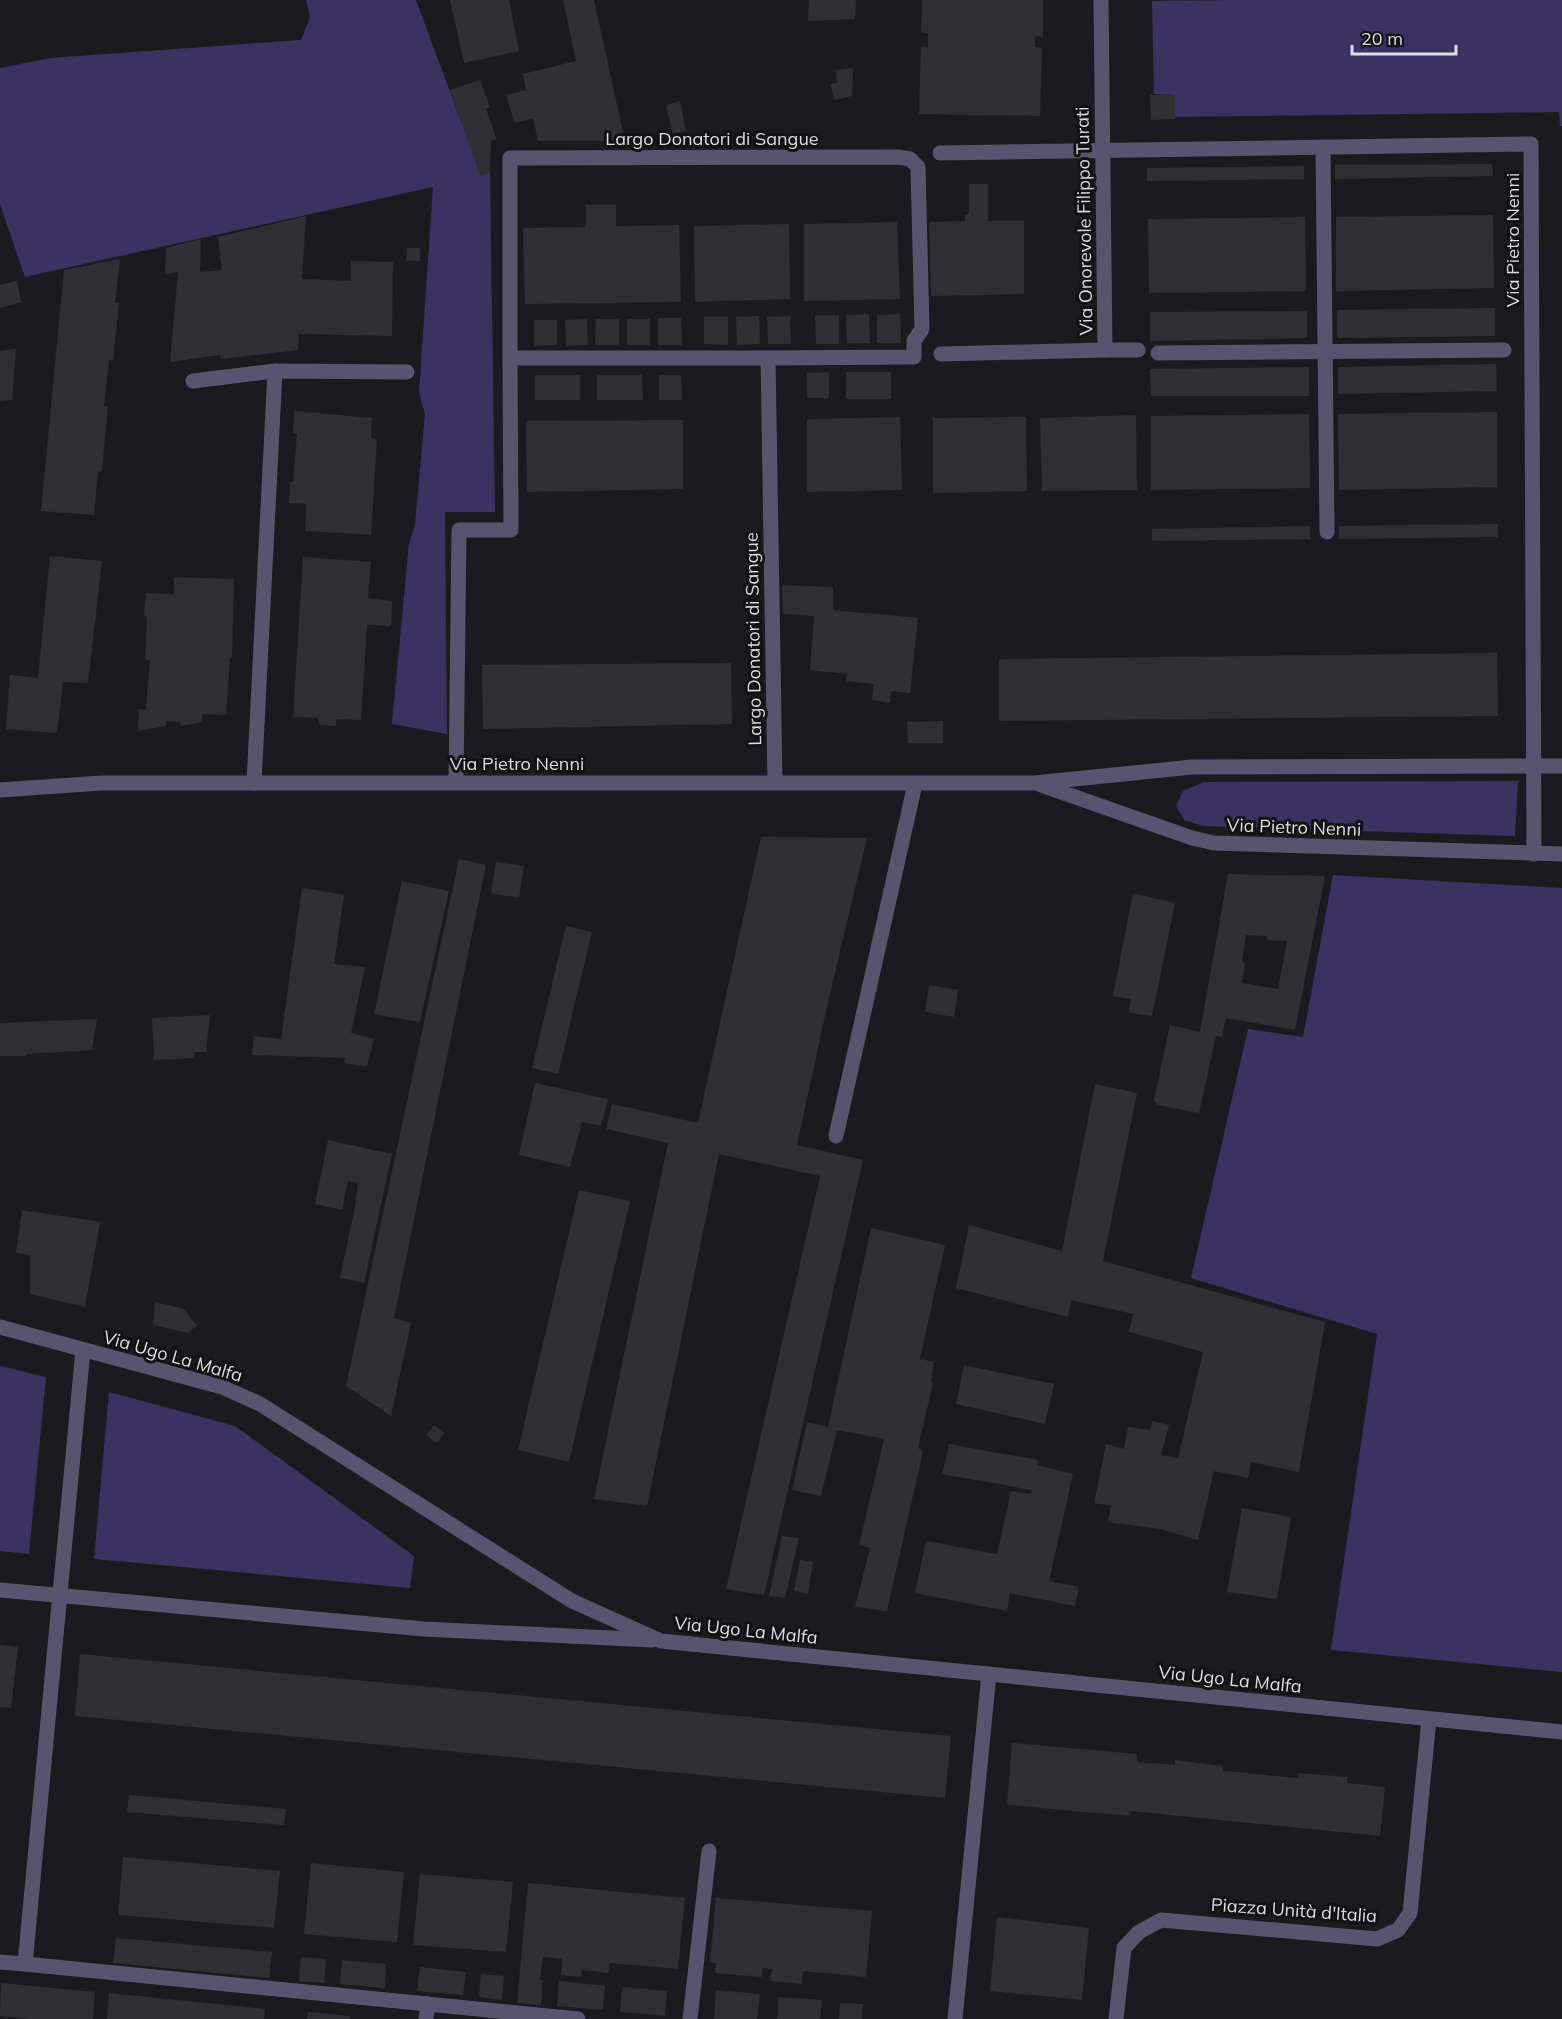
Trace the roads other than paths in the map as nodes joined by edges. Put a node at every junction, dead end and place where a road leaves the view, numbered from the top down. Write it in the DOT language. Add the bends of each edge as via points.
graph roads {
  1 [pos="1101,0"];
  2 [pos="1323,147"];
  3 [pos="1102,149"];
  4 [pos="940,153"];
  5 [pos="1138,350"];
  6 [pos="1504,350"];
  7 [pos="1105,351"];
  8 [pos="1324,351"];
  9 [pos="1158,353"];
  10 [pos="941,354"];
  11 [pos="510,358"];
  12 [pos="768,358"];
  13 [pos="275,370"];
  14 [pos="407,372"];
  15 [pos="193,381"];
  16 [pos="1327,532"];
  17 [pos="1534,765"];
  18 [pos="1562,766"];
  19 [pos="775,782"];
  20 [pos="254,783"];
  21 [pos="456,783"];
  22 [pos="1035,783"];
  23 [pos="915,784"];
  24 [pos="0,790"];
  25 [pos="1534,854"];
  26 [pos="1562,854"];
  27 [pos="836,1136"];
  28 [pos="0,1327"];
  29 [pos="83,1350"];
  30 [pos="0,1590"];
  31 [pos="59,1595"];
  32 [pos="661,1641"];
  33 [pos="989,1674"];
  34 [pos="1429,1719"];
  35 [pos="1562,1732"];
  36 [pos="709,1851"];
  37 [pos="0,1962"];
  38 [pos="25,1964"];
  39 [pos="427,2012"];
  40 [pos="578,2019"];
  41 [pos="690,2019"];
  42 [pos="955,2019"];
  43 [pos="1116,2019"];
  1 -- 3 [label="street, Via Onorevole Filippo Turati"];
  2 -- 3 [label="street, Via Pietro Nenni"];
  2 -- 8 [label="street"];
  2 -- 17 [label="street, Via Pietro Nenni" via="1531,144"];
  3 -- 4 [label="street, Via Pietro Nenni"];
  3 -- 7 [label="street, Via Onorevole Filippo Turati"];
  5 -- 7 [label="street"];
  6 -- 8 [label="street"];
  7 -- 10 [label="street, Via Onorevole Filippo Turati"];
  8 -- 9 [label="street"];
  8 -- 16 [label="street"];
  11 -- 12 [label="street"];
  11 -- 12 [label="street, Largo Donatori di Sangue" via="510,158 910,159 918,167 922,329 914,341 914,357"];
  11 -- 21 [label="street, Largo Donatori di Sangue" via="511,530 459,530"];
  12 -- 19 [label="street, Largo Donatori di Sangue"];
  13 -- 14 [label="street"];
  13 -- 15 [label="street"];
  13 -- 20 [label="street"];
  17 -- 18 [label="street, Via Pietro Nenni"];
  17 -- 22 [label="street, Via Pietro Nenni" via="1192,767"];
  17 -- 25 [label="street"];
  19 -- 21 [label="street, Via Pietro Nenni"];
  19 -- 23 [label="street, Via Pietro Nenni"];
  20 -- 21 [label="street, Via Pietro Nenni"];
  20 -- 24 [label="street, Via Pietro Nenni" via="101,783"];
  22 -- 23 [label="street, Via Pietro Nenni"];
  22 -- 25 [label="street, Via Pietro Nenni" via="1214,843"];
  23 -- 27 [label="street"];
  25 -- 26 [label="street, Via Pietro Nenni"];
  28 -- 29 [label="street, Via Ugo La Malfa"];
  29 -- 31 [label="street"];
  29 -- 32 [label="street, Via Ugo La Malfa" via="222,1387 260,1404 572,1601"];
  30 -- 31 [label="street"];
  31 -- 32 [label="street" via="424,1629"];
  31 -- 38 [label="street"];
  32 -- 33 [label="street, Via Ugo La Malfa"];
  33 -- 34 [label="street, Via Ugo La Malfa"];
  33 -- 42 [label="street"];
  34 -- 35 [label="street, Via Ugo La Malfa"];
  34 -- 43 [label="street, Piazza Unità d'Italia" via="1410,1913 1398,1930 1377,1939 1161,1920 1139,1932 1124,1948"];
  36 -- 41 [label="street"];
  37 -- 38 [label="street"];
  38 -- 39 [label="street"];
  39 -- 40 [label="street"];
}
